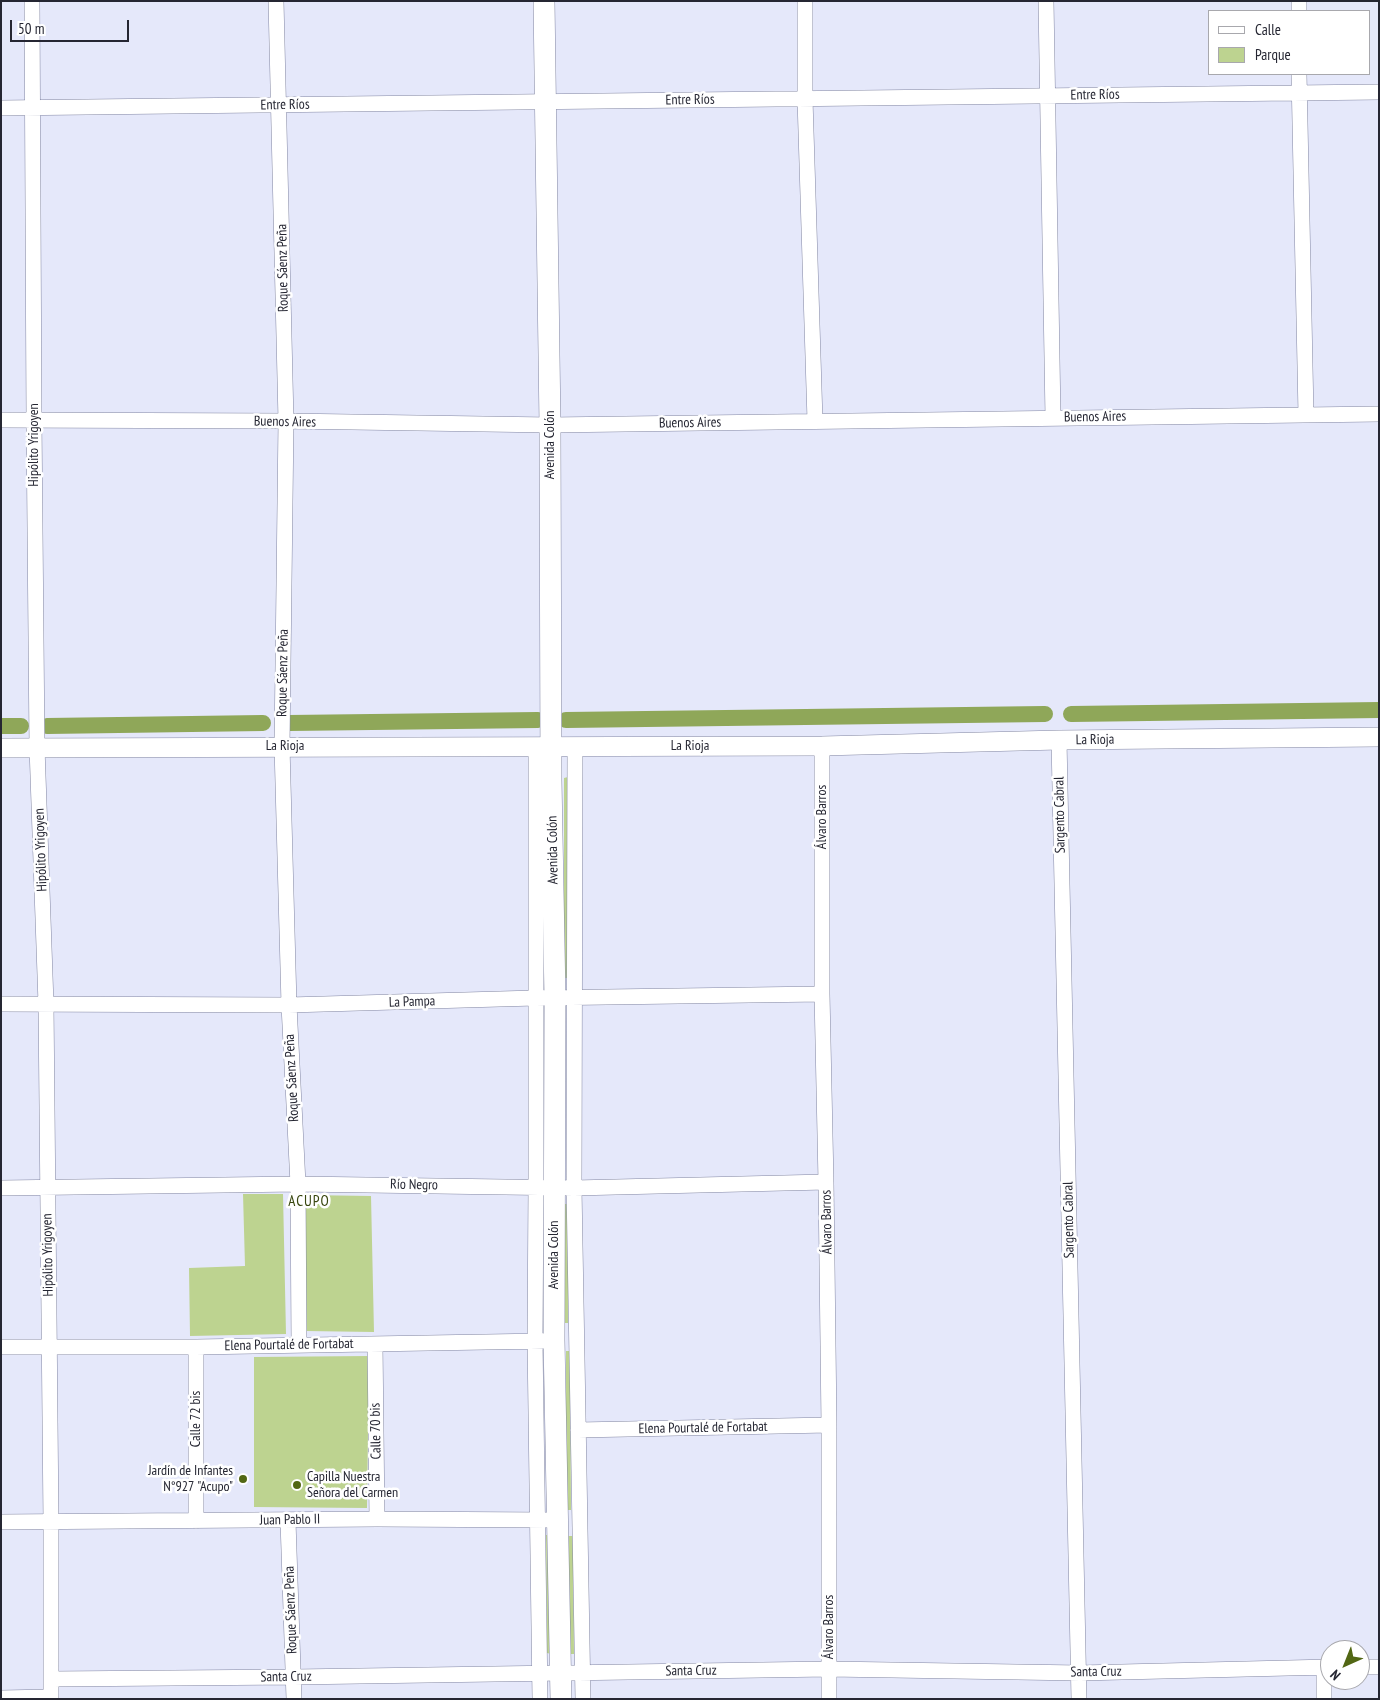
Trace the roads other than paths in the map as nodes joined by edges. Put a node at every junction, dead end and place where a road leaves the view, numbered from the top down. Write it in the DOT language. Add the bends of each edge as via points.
graph roads {
  1 [pos="32,1"];
  2 [pos="276,1"];
  3 [pos="544,1"];
  4 [pos="805,1"];
  5 [pos="1046,1"];
  6 [pos="1299,75"];
  7 [pos="1379,92"];
  8 [pos="1299,93"];
  9 [pos="1048,96"];
  10 [pos="806,99"];
  11 [pos="546,102"];
  12 [pos="278,106"];
  13 [pos="1,108"];
  14 [pos="34,108"];
  15 [pos="1306,414"];
  16 [pos="1379,414"];
  17 [pos="1053,418"];
  18 [pos="1,420"];
  19 [pos="34,420"];
  20 [pos="286,421"];
  21 [pos="816,421"];
  22 [pos="550,425"];
  23 [pos="1379,737"];
  24 [pos="1059,740"];
  25 [pos="282,746"];
  26 [pos="544,746"];
  27 [pos="575,746"];
  28 [pos="822,746"];
  29 [pos="37,747"];
  30 [pos="1,748"];
  31 [pos="822,994"];
  32 [pos="555,998"];
  33 [pos="1,1004"];
  34 [pos="46,1004"];
  35 [pos="289,1005"];
  36 [pos="826,1182"];
  37 [pos="298,1184"];
  38 [pos="555,1187"];
  39 [pos="1,1188"];
  40 [pos="47,1188"];
  41 [pos="544,1341"];
  42 [pos="576,1341"];
  43 [pos="375,1344"];
  44 [pos="299,1345"];
  45 [pos="1,1347"];
  46 [pos="49,1347"];
  47 [pos="196,1347"];
  48 [pos="829,1425"];
  49 [pos="578,1430"];
  50 [pos="377,1519"];
  51 [pos="548,1520"];
  52 [pos="579,1520"];
  53 [pos="196,1521"];
  54 [pos="288,1521"];
  55 [pos="1,1522"];
  56 [pos="51,1522"];
  57 [pos="1320,1667"];
  58 [pos="829,1669"];
  59 [pos="540,1673"];
  60 [pos="582,1673"];
  61 [pos="1080,1673"];
  62 [pos="560,1674"];
  63 [pos="294,1677"];
  64 [pos="52,1679"];
  65 [pos="1,1698"];
  66 [pos="51,1698"];
  67 [pos="294,1699"];
  68 [pos="540,1699"];
  69 [pos="561,1699"];
  70 [pos="583,1699"];
  71 [pos="830,1699"];
  72 [pos="1080,1699"];
  1 -- 14 [label="street, Hipólito Yrigoyen"];
  2 -- 12 [label="street, Roque Sáenz Peña"];
  3 -- 11 [label="main road, Avenida Colón"];
  4 -- 10 [label="street"];
  5 -- 9 [label="street"];
  6 -- 8 [label="street"];
  7 -- 8 [label="street, Entre Ríos"];
  8 -- 9 [label="street, Entre Ríos"];
  8 -- 15 [label="street"];
  9 -- 10 [label="street, Entre Ríos"];
  9 -- 17 [label="street"];
  10 -- 11 [label="street, Entre Ríos"];
  10 -- 21 [label="street"];
  11 -- 12 [label="street, Entre Ríos"];
  11 -- 22 [label="main road, Avenida Colón"];
  12 -- 14 [label="street, Entre Ríos"];
  12 -- 20 [label="street, Roque Sáenz Peña"];
  13 -- 14 [label="street, Entre Ríos"];
  14 -- 19 [label="street, Hipólito Yrigoyen"];
  15 -- 16 [label="street, Buenos Aires"];
  15 -- 17 [label="street, Buenos Aires"];
  17 -- 21 [label="street, Buenos Aires"];
  18 -- 19 [label="street, Buenos Aires"];
  19 -- 20 [label="street, Buenos Aires"];
  19 -- 29 [label="street, Hipólito Yrigoyen"];
  20 -- 22 [label="street, Buenos Aires"];
  20 -- 25 [label="street, Roque Sáenz Peña"];
  21 -- 22 [label="street, Buenos Aires"];
  22 -- 26 [label="main road, Avenida Colón"];
  23 -- 24 [label="street, La Rioja"];
  24 -- 28 [label="street, La Rioja"];
  24 -- 61 [label="street, Sargento Cabral"];
  25 -- 26 [label="street, La Rioja"];
  25 -- 29 [label="street, La Rioja"];
  25 -- 35 [label="street, Roque Sáenz Peña"];
  26 -- 27 [label="street, La Rioja"];
  26 -- 32 [label="main road, Avenida Colón"];
  27 -- 28 [label="street, La Rioja"];
  27 -- 32 [label="street, Avenida Colón"];
  28 -- 31 [label="street, Álvaro Barros"];
  29 -- 30 [label="street, La Rioja"];
  29 -- 34 [label="street, Hipólito Yrigoyen"];
  31 -- 32 [label="street, La Pampa"];
  31 -- 36 [label="street, Álvaro Barros"];
  32 -- 35 [label="street, La Pampa"];
  32 -- 38 [label="main road, Avenida Colón"];
  33 -- 34 [label="street, La Pampa"];
  34 -- 35 [label="street, La Pampa"];
  34 -- 40 [label="street, Hipólito Yrigoyen"];
  35 -- 37 [label="street, Roque Sáenz Peña"];
  36 -- 38 [label="street, Río Negro"];
  36 -- 48 [label="street, Álvaro Barros"];
  37 -- 38 [label="street, Río Negro"];
  37 -- 40 [label="street, Río Negro"];
  37 -- 44 [label="street, Roque Sáenz Peña"];
  38 -- 41 [label="main road, Avenida Colón"];
  38 -- 42 [label="street, Avenida Colón"];
  39 -- 40 [label="street, Río Negro"];
  40 -- 46 [label="street, Hipólito Yrigoyen"];
  41 -- 42 [label="street, Elena Pourtalé de Fortabat"];
  41 -- 43 [label="street, Elena Pourtalé de Fortabat"];
  41 -- 51 [label="main road, Avenida Colón"];
  42 -- 49 [label="street, Avenida Colón"];
  43 -- 44 [label="street, Elena Pourtalé de Fortabat"];
  43 -- 50 [label="street, Calle 70 bis"];
  44 -- 47 [label="street, Elena Pourtalé de Fortabat"];
  45 -- 46 [label="street, Elena Pourtalé de Fortabat"];
  46 -- 47 [label="street, Elena Pourtalé de Fortabat"];
  46 -- 56 [label="street, Hipólito Yrigoyen"];
  47 -- 53 [label="street, Calle 72 bis"];
  48 -- 49 [label="street, Elena Pourtalé de Fortabat"];
  48 -- 58 [label="street, Álvaro Barros"];
  49 -- 52 [label="street, Avenida Colón"];
  50 -- 51 [label="street, Juan Pablo II"];
  50 -- 54 [label="street, Juan Pablo II"];
  51 -- 52 [label="street, Juan Pablo II"];
  51 -- 59 [label="street, Avenida Colón"];
  51 -- 62 [label="main road, Avenida Colón"];
  52 -- 60 [label="street, Avenida Colón"];
  53 -- 54 [label="street, Juan Pablo II"];
  53 -- 56 [label="street, Juan Pablo II"];
  54 -- 63 [label="street, Roque Sáenz Peña"];
  55 -- 56 [label="street, Juan Pablo II"];
  56 -- 64 [label="street, Hipólito Yrigoyen"];
  57 -- 61 [label="street, Santa Cruz"];
  58 -- 60 [label="street, Santa Cruz"];
  58 -- 61 [label="street, Santa Cruz"];
  58 -- 71 [label="street, Álvaro Barros"];
  59 -- 62 [label="street, Santa Cruz"];
  59 -- 63 [label="street, Santa Cruz"];
  59 -- 68 [label="street, Avenida Colón"];
  60 -- 62 [label="street, Santa Cruz"];
  60 -- 70 [label="street, Avenida Colón"];
  61 -- 72 [label="street, Sargento Cabral"];
  62 -- 69 [label="main road, Avenida Colón"];
  63 -- 64 [label="street, Santa Cruz"];
  63 -- 67 [label="street, Roque Sáenz Peña"];
  64 -- 66 [label="street, Hipólito Yrigoyen"];
  65 -- 66 [label="street"];
}
